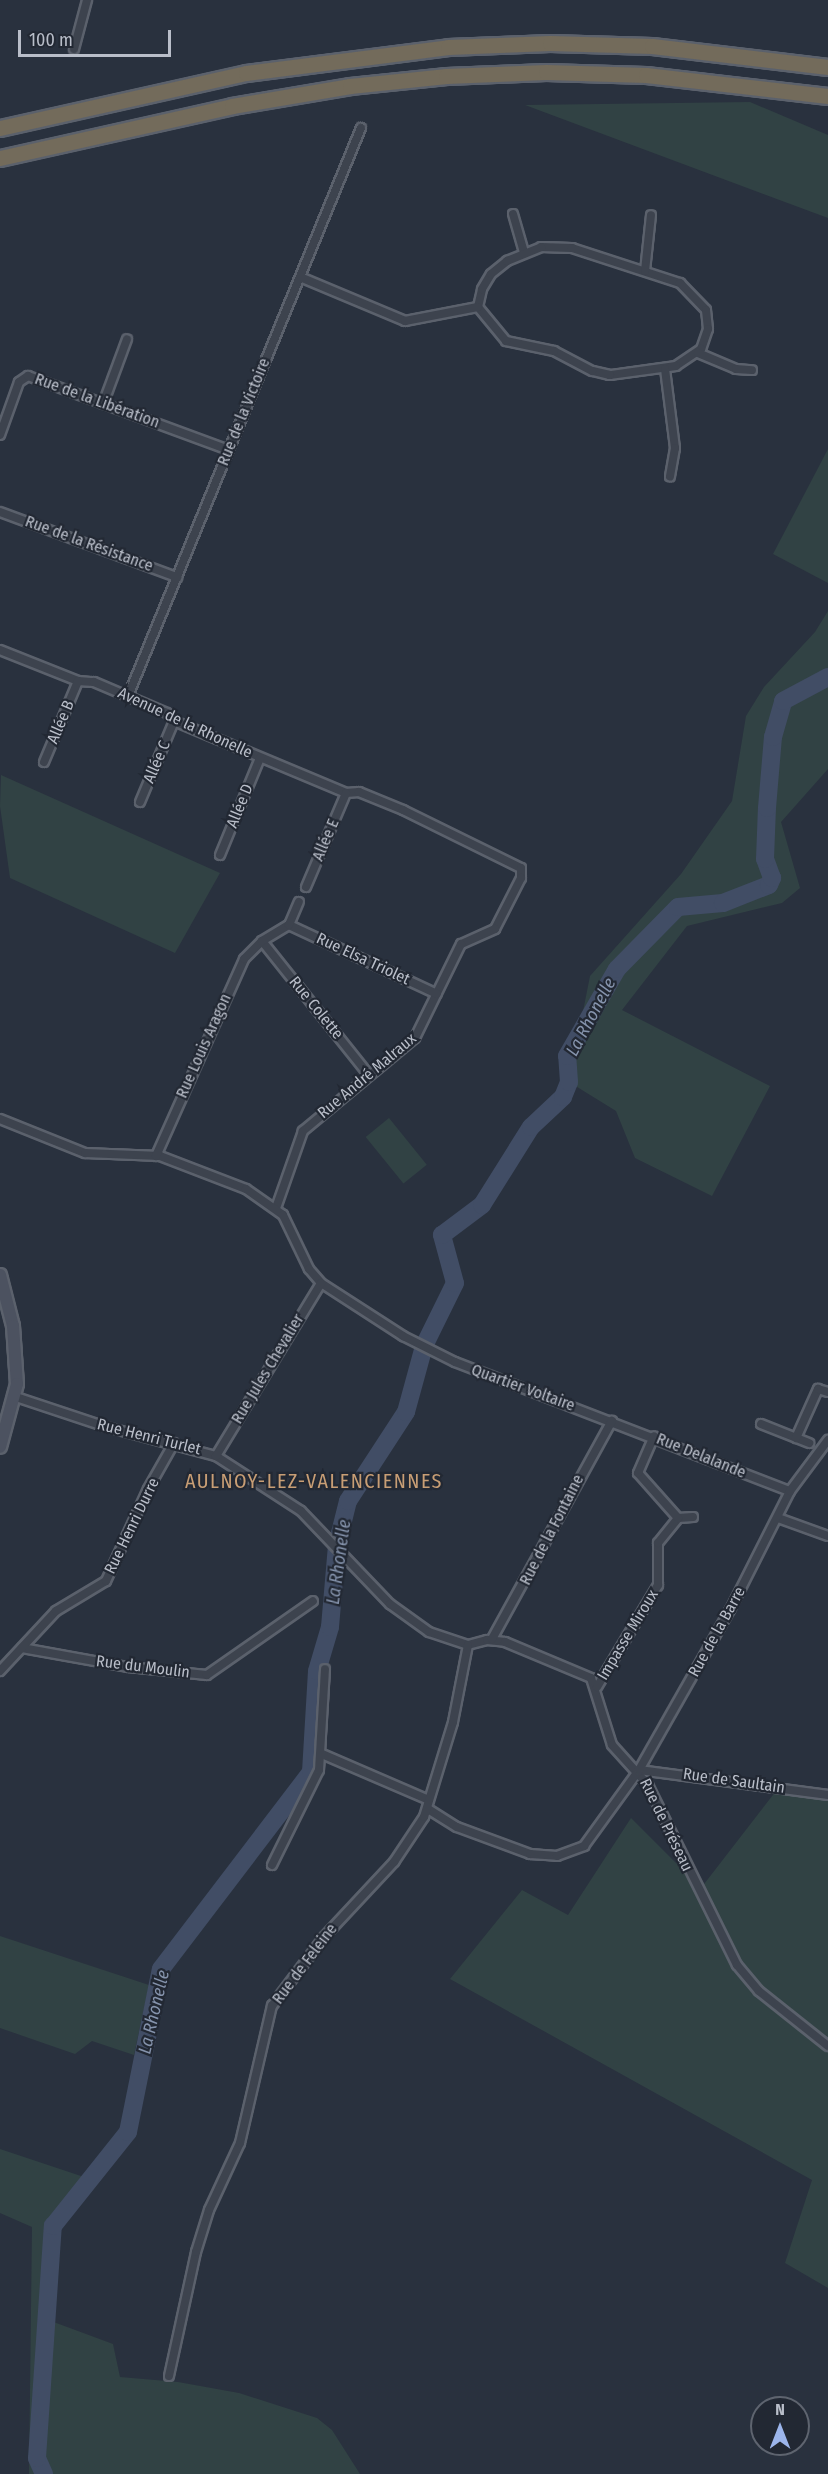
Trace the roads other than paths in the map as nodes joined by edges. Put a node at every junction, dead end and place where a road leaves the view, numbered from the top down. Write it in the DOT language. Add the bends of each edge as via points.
graph roads {
  1 [pos="87,0"];
  2 [pos="74,49"];
  3 [pos="828,67"];
  4 [pos="828,96"];
  5 [pos="0,128"];
  6 [pos="361,128"];
  7 [pos="0,158"];
  8 [pos="513,214"];
  9 [pos="651,215"];
  10 [pos="524,252"];
  11 [pos="645,271"];
  12 [pos="300,277"];
  13 [pos="478,307"];
  14 [pos="127,339"];
  15 [pos="698,353"];
  16 [pos="665,369"];
  17 [pos="752,370"];
  18 [pos="103,404"];
  19 [pos="0,435"];
  20 [pos="229,450"];
  21 [pos="670,477"];
  22 [pos="0,512"];
  23 [pos="177,576"];
  24 [pos="1,652"];
  25 [pos="78,681"];
  26 [pos="128,696"];
  27 [pos="174,721"];
  28 [pos="260,758"];
  29 [pos="44,762"];
  30 [pos="346,793"];
  31 [pos="140,802"];
  32 [pos="220,855"];
  33 [pos="306,887"];
  34 [pos="299,902"];
  35 [pos="289,925"];
  36 [pos="262,942"];
  37 [pos="461,944"];
  38 [pos="437,994"];
  39 [pos="369,1075"];
  40 [pos="0,1119"];
  41 [pos="156,1156"];
  42 [pos="276,1208"];
  43 [pos="0,1275"];
  44 [pos="321,1283"];
  45 [pos="828,1392"];
  46 [pos="16,1397"];
  47 [pos="612,1421"];
  48 [pos="761,1424"];
  49 [pos="654,1437"];
  50 [pos="796,1438"];
  51 [pos="828,1440"];
  52 [pos="174,1443"];
  53 [pos="809,1443"];
  54 [pos="0,1447"];
  55 [pos="216,1456"];
  56 [pos="790,1491"];
  57 [pos="693,1517"];
  58 [pos="678,1518"];
  59 [pos="778,1518"];
  60 [pos="828,1536"];
  61 [pos="313,1601"];
  62 [pos="492,1639"];
  63 [pos="468,1645"];
  64 [pos="22,1648"];
  65 [pos="325,1669"];
  66 [pos="0,1671"];
  67 [pos="597,1687"];
  68 [pos="322,1754"];
  69 [pos="639,1770"];
  70 [pos="828,1795"];
  71 [pos="429,1800"];
  72 [pos="428,1809"];
  73 [pos="272,1865"];
  74 [pos="828,2046"];
  75 [pos="169,2376"];
  1 -- 2 [label="street"];
  3 -- 5 [label="highway" via="642,46 550,43 448,47 246,74"];
  4 -- 7 [label="highway" via="646,75 536,72 446,76 329,89 232,106"];
  6 -- 12 [label="street, Rue de la Victoire"];
  8 -- 10 [label="street"];
  9 -- 11 [label="street"];
  10 -- 11 [label="street" via="566,247"];
  10 -- 13 [label="street" via="490,274"];
  11 -- 15 [label="street" via="680,283 700,300 708,329"];
  12 -- 13 [label="street" via="405,321"];
  12 -- 20 [label="street, Rue de la Victoire"];
  13 -- 16 [label="street" via="506,341 554,351 592,371 616,376"];
  14 -- 18 [label="street"];
  15 -- 16 [label="street" via="686,363"];
  15 -- 17 [label="street" via="736,369"];
  16 -- 21 [label="street" via="675,444"];
  18 -- 19 [label="street, Rue de la Libération" via="25,376 19,382"];
  18 -- 20 [label="street, Rue de la Libération"];
  20 -- 23 [label="street, Rue de la Victoire"];
  22 -- 23 [label="street, Rue de la Résistance"];
  23 -- 26 [label="street, Rue de la Victoire"];
  24 -- 25 [label="street, Avenue de la Rhonelle"];
  25 -- 26 [label="street, Avenue de la Rhonelle" via="90,681"];
  25 -- 29 [label="street, Allée B"];
  26 -- 27 [label="street, Avenue de la Rhonelle" via="167,713"];
  27 -- 28 [label="street, Avenue de la Rhonelle"];
  27 -- 31 [label="street, Allée C"];
  28 -- 30 [label="street, Avenue de la Rhonelle"];
  28 -- 32 [label="street, Allée D"];
  30 -- 33 [label="street, Allée E"];
  30 -- 37 [label="street, Avenue de la Rhonelle" via="359,792 403,810 521,868 522,878 495,929"];
  34 -- 35 [label="street"];
  35 -- 36 [label="street"];
  35 -- 38 [label="street, Rue Elsa Triolet"];
  36 -- 39 [label="street, Rue Colette"];
  36 -- 41 [label="street, Rue Louis Aragon" via="242,962"];
  37 -- 38 [label="street, Rue André Malraux"];
  38 -- 39 [label="street, Rue André Malraux" via="416,1038"];
  39 -- 42 [label="street, Rue André Malraux" via="303,1131"];
  40 -- 41 [label="street" via="85,1153"];
  41 -- 42 [label="street" via="246,1189"];
  42 -- 44 [label="street" via="286,1219 309,1269"];
  43 -- 46 [label="street" via="15,1334"];
  44 -- 47 [label="street, Quartier Voltaire" via="436,1353"];
  44 -- 55 [label="street, Rue Jules Chevalier"];
  45 -- 50 [label="street" via="818,1389"];
  46 -- 52 [label="street, Rue Henri Turlet" via="96,1424"];
  46 -- 54 [label="street"];
  47 -- 49 [label="street, Rue Delalande"];
  47 -- 62 [label="street, Rue de la Fontaine"];
  48 -- 50 [label="street"];
  49 -- 56 [label="street, Rue Delalande"];
  49 -- 58 [label="street" via="638,1473"];
  50 -- 53 [label="street"];
  51 -- 56 [label="street, Rue de la Barre"];
  52 -- 55 [label="street, Rue Henri Turlet"];
  52 -- 64 [label="street, Rue Henri Durre" via="147,1489 106,1581 56,1611"];
  55 -- 63 [label="street, Rue Henri Turlet" via="280,1494 404,1615 448,1641"];
  56 -- 59 [label="street, Rue de la Barre"];
  57 -- 58 [label="street"];
  58 -- 67 [label="street, Impasse Miroux" via="662,1535 657,1548 658,1586"];
  59 -- 60 [label="street"];
  59 -- 69 [label="street, Rue de la Barre"];
  61 -- 64 [label="street, Rue du Moulin" via="210,1674 105,1663"];
  62 -- 63 [label="street"];
  62 -- 67 [label="street" via="588,1676"];
  63 -- 71 [label="street, Rue de Feleine" via="453,1722"];
  64 -- 66 [label="street, Rue Henri Durre"];
  65 -- 68 [label="street"];
  67 -- 69 [label="street, Rue de Préseau" via="612,1745"];
  68 -- 71 [label="street"];
  68 -- 73 [label="street" via="306,1801"];
  69 -- 70 [label="street, Rue de Saultain"];
  69 -- 72 [label="street, Rue de la Barre" via="591,1838 580,1849 564,1855 523,1852 457,1827"];
  69 -- 74 [label="street, Rue de Préseau" via="741,1971 759,1991"];
  71 -- 72 [label="street, Rue de Feleine"];
  72 -- 75 [label="street, Rue de Feleine" via="394,1862 329,1931 274,2002 240,2144 209,2210 196,2252"];
}
